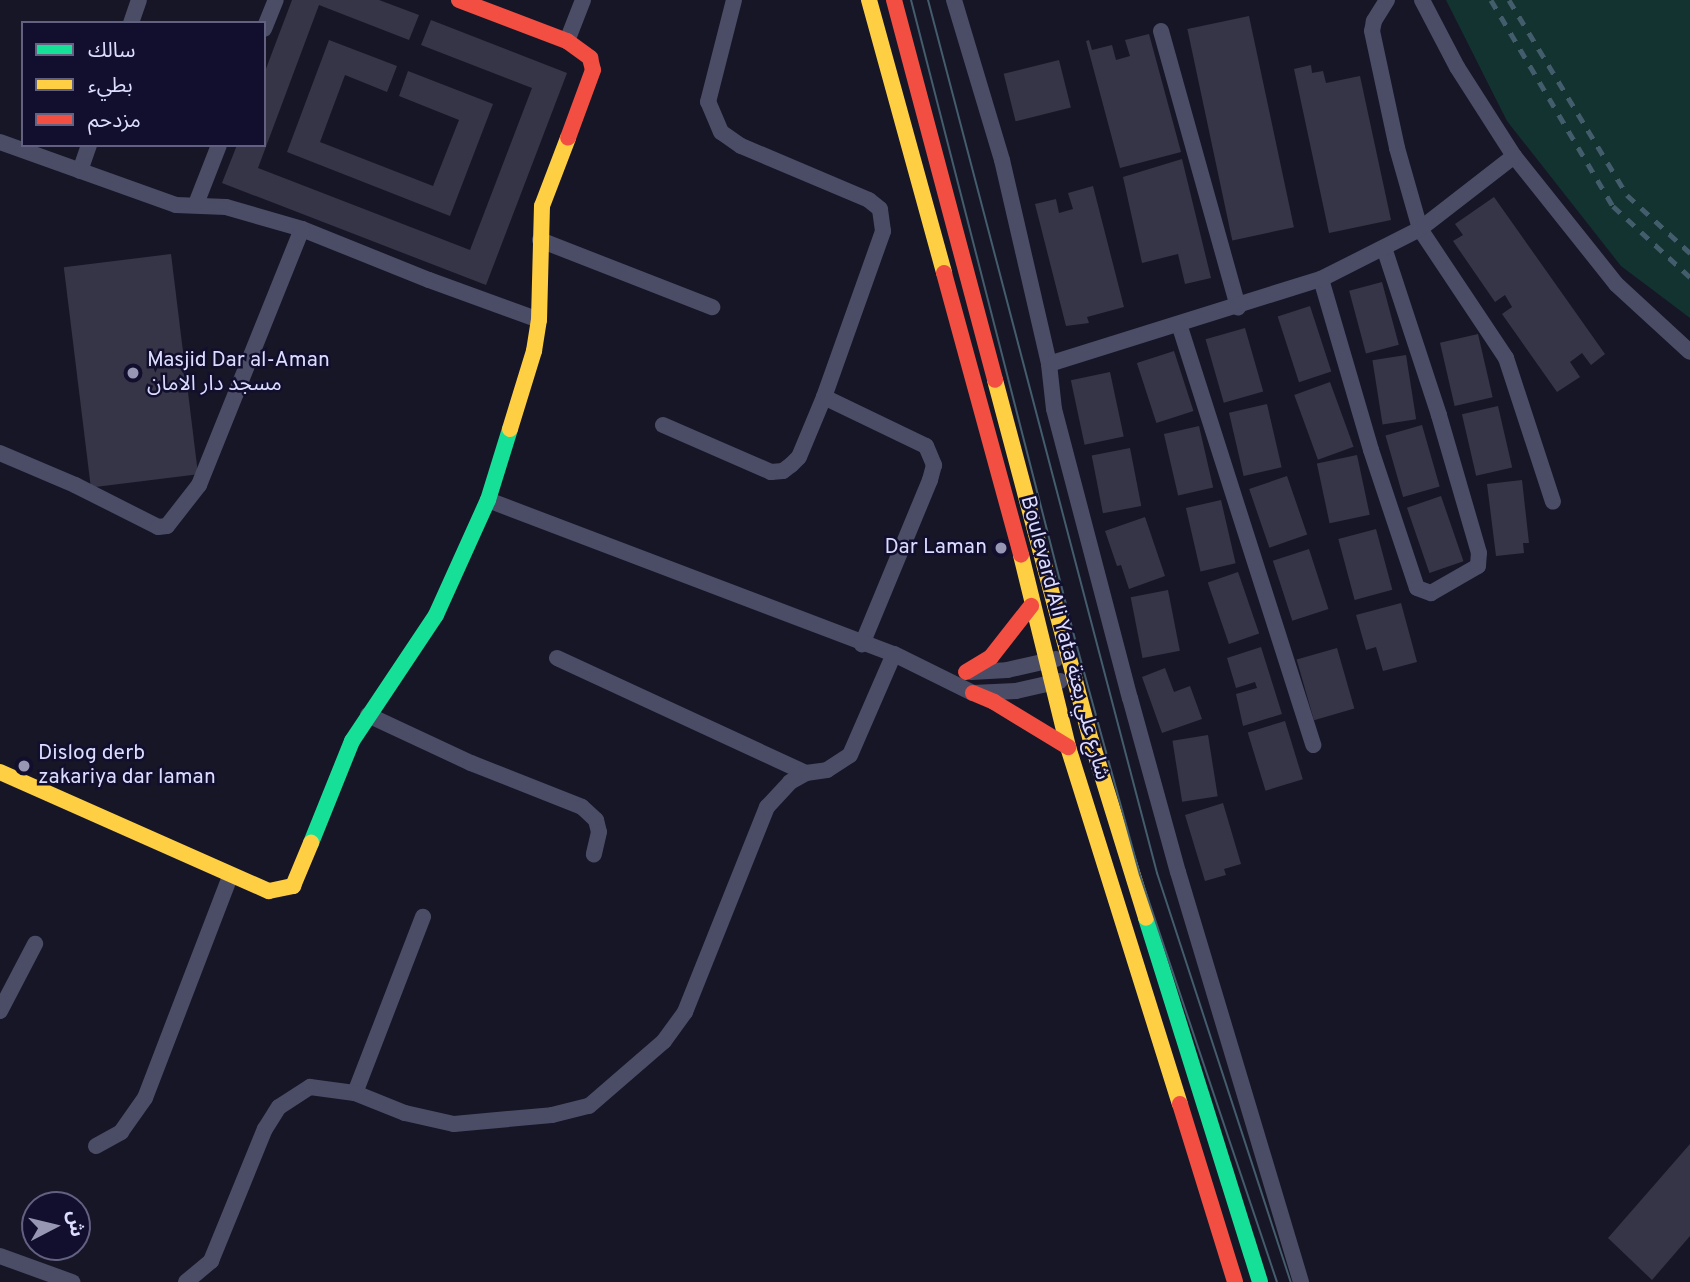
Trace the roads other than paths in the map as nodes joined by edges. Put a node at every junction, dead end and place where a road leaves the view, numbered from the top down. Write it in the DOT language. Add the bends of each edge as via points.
graph roads {
  1 [pos="139,0"];
  2 [pos="276,0"];
  3 [pos="459,0"];
  4 [pos="583,0"];
  5 [pos="734,0"];
  6 [pos="869,0"];
  7 [pos="894,0"];
  8 [pos="954,0"];
  9 [pos="1387,0"];
  10 [pos="1422,0"];
  11 [pos="132,21"];
  12 [pos="266,24"];
  13 [pos="1161,31"];
  14 [pos="567,41"];
  15 [pos="0,142"];
  16 [pos="88,147"];
  17 [pos="218,147"];
  18 [pos="1514,156"];
  19 [pos="80,171"];
  20 [pos="196,204"];
  21 [pos="302,229"];
  22 [pos="1420,229"];
  23 [pos="540,240"];
  24 [pos="1384,248"];
  25 [pos="1321,279"];
  26 [pos="712,307"];
  27 [pos="1238,307"];
  28 [pos="540,320"];
  29 [pos="1180,324"];
  30 [pos="1690,352"];
  31 [pos="1049,364"];
  32 [pos="824,397"];
  33 [pos="663,425"];
  34 [pos="0,453"];
  35 [pos="488,500"];
  36 [pos="1553,502"];
  37 [pos="1031,606"];
  38 [pos="862,643"];
  39 [pos="894,654"];
  40 [pos="1069,656"];
  41 [pos="557,658"];
  42 [pos="1045,661"];
  43 [pos="966,672"];
  44 [pos="941,676"];
  45 [pos="1073,677"];
  46 [pos="1051,684"];
  47 [pos="973,693"];
  48 [pos="368,715"];
  49 [pos="1313,745"];
  50 [pos="1068,747"];
  51 [pos="0,772"];
  52 [pos="806,773"];
  53 [pos="594,854"];
  54 [pos="230,876"];
  55 [pos="423,917"];
  56 [pos="35,944"];
  57 [pos="0,1011"];
  58 [pos="355,1093"];
  59 [pos="96,1146"];
  60 [pos="0,1256"];
  61 [pos="72,1282"];
  62 [pos="186,1282"];
  63 [pos="1235,1282"];
  64 [pos="1260,1282"];
  65 [pos="1301,1282"];
  1 -- 11 [label="street"];
  2 -- 12 [label="street"];
  3 -- 14 [label="main road"];
  4 -- 14 [label="street"];
  5 -- 32 [label="street" via="708,102 721,132 741,146 869,200 880,209 883,219 883,231"];
  6 -- 37 [label="main road, Boulevard Ali Yata شارع علي يعتة"];
  7 -- 40 [label="main road, Boulevard Ali Yata شارع علي يعتة"];
  8 -- 31 [label="street" via="1002,160"];
  9 -- 22 [label="street" via="1372,32"];
  10 -- 18 [label="street"];
  13 -- 27 [label="street"];
  14 -- 23 [label="main road" via="590,58 593,70 542,206"];
  15 -- 19 [label="street"];
  16 -- 19 [label="street"];
  17 -- 20 [label="street"];
  18 -- 22 [label="street"];
  18 -- 30 [label="street" via="1616,284"];
  19 -- 20 [label="street" via="176,205"];
  20 -- 21 [label="street" via="226,207"];
  21 -- 28 [label="street"];
  21 -- 34 [label="street" via="199,485 167,526 158,527"];
  22 -- 24 [label="street"];
  22 -- 36 [label="street" via="1506,358"];
  23 -- 26 [label="street"];
  23 -- 28 [label="main road"];
  24 -- 25 [label="street"];
  24 -- 25 [label="street" via="1479,553 1478,566 1432,593 1417,588"];
  25 -- 27 [label="street"];
  27 -- 29 [label="street"];
  28 -- 35 [label="main road"];
  29 -- 31 [label="street"];
  29 -- 49 [label="street"];
  31 -- 65 [label="street" via="1057,421 1170,845"];
  32 -- 33 [label="street" via="799,457 783,471 772,472"];
  32 -- 38 [label="street" via="926,446 934,465"];
  35 -- 38 [label="street"];
  35 -- 48 [label="main road" via="436,615"];
  37 -- 42 [label="main road, Boulevard Ali Yata شارع علي يعتة"];
  37 -- 43 [label="main road" via="991,657"];
  38 -- 39 [label="street"];
  39 -- 44 [label="street"];
  39 -- 52 [label="street" via="850,755 827,770"];
  40 -- 42 [label="street"];
  40 -- 45 [label="main road, Boulevard Ali Yata شارع علي يعتة"];
  41 -- 52 [label="street"];
  42 -- 43 [label="street" via="1007,670"];
  42 -- 46 [label="main road, Boulevard Ali Yata شارع علي يعتة"];
  43 -- 44 [label="street"];
  44 -- 47 [label="street"];
  45 -- 46 [label="street"];
  45 -- 64 [label="main road, Boulevard Ali Yata شارع علي يعتة"];
  46 -- 47 [label="street"];
  46 -- 50 [label="main road, Boulevard Ali Yata شارع علي يعتة"];
  47 -- 50 [label="main road"];
  48 -- 53 [label="street" via="582,807 596,820 599,832"];
  48 -- 54 [label="main road" via="352,741 293,886 269,891"];
  50 -- 63 [label="main road, Boulevard Ali Yata شارع علي يعتة"];
  51 -- 54 [label="main road"];
  52 -- 58 [label="street" via="781,789 767,807 685,1012 664,1041 589,1105 564,1113 454,1124 405,1113"];
  54 -- 59 [label="street" via="145,1098 121,1132"];
  55 -- 58 [label="street"];
  56 -- 57 [label="street"];
  58 -- 62 [label="street" via="310,1087 279,1107 265,1129 211,1261"];
  60 -- 61 [label="street"];
}
